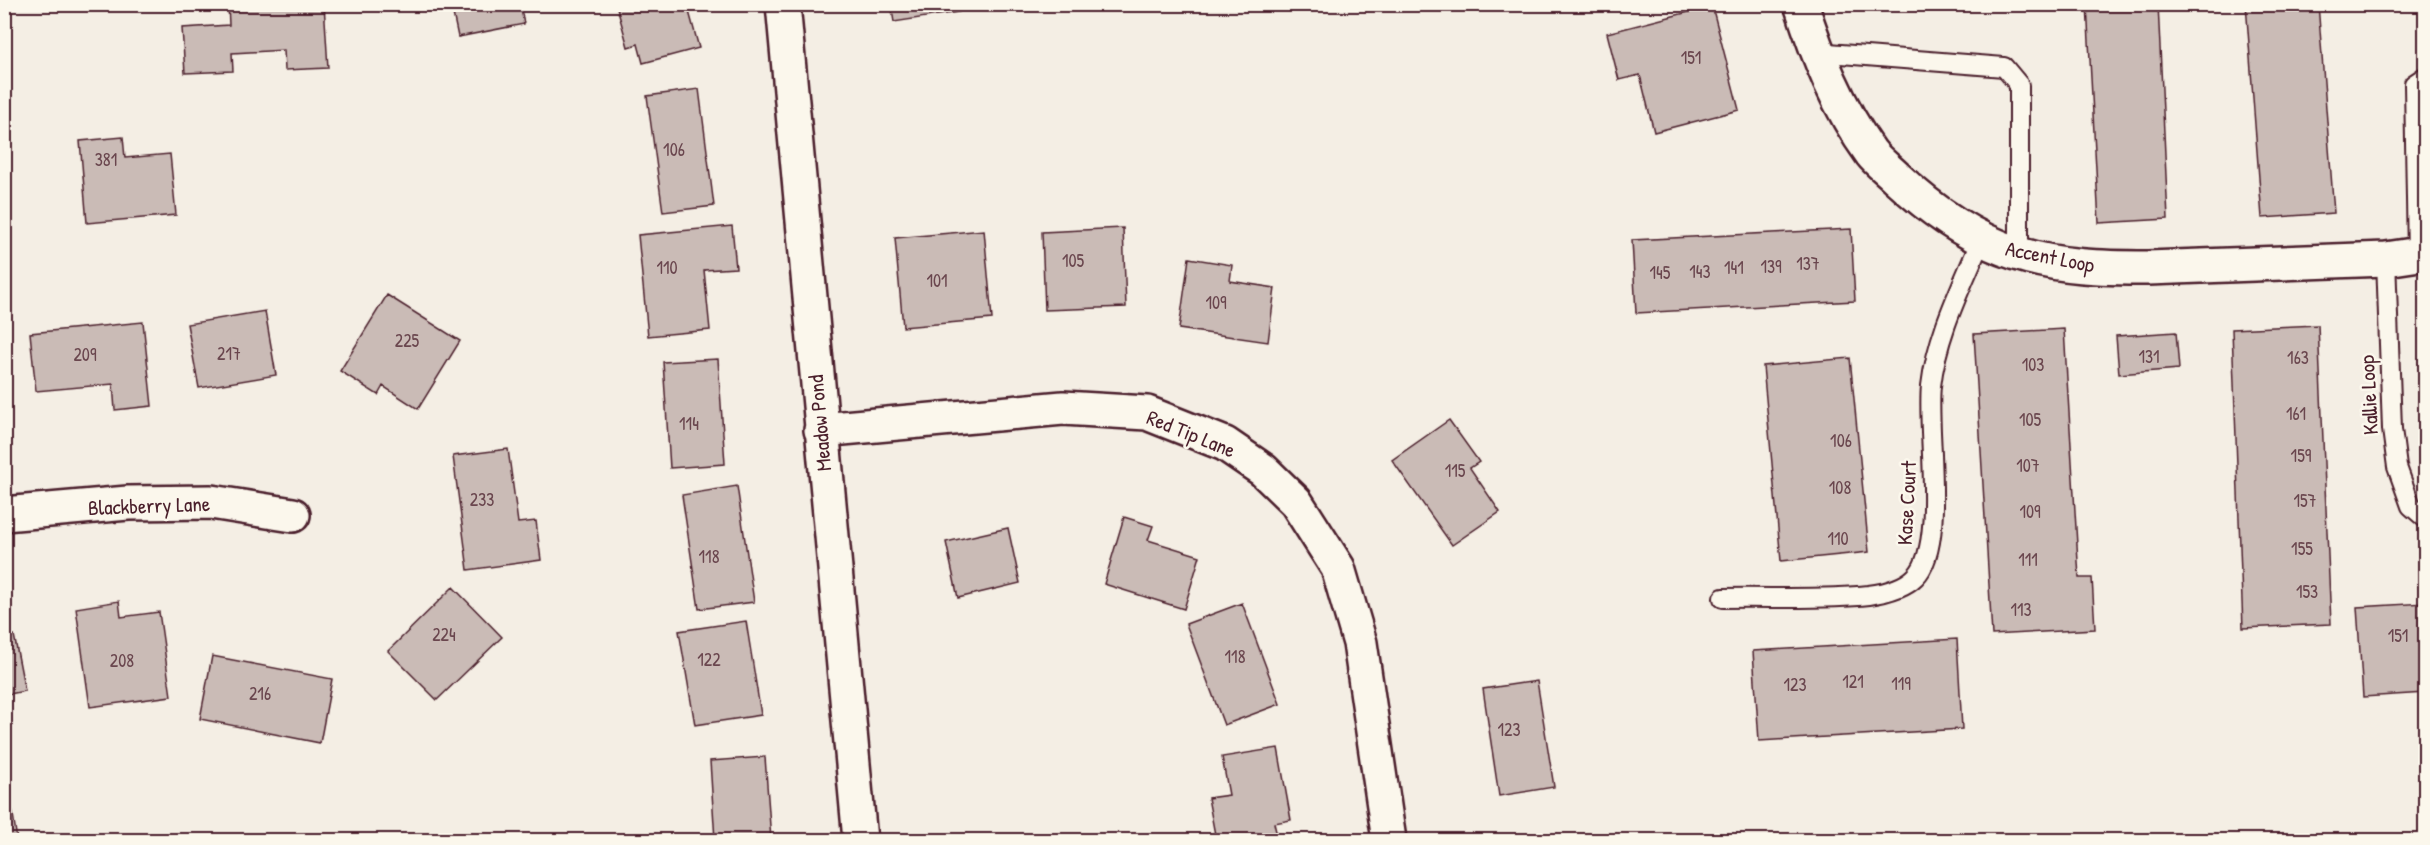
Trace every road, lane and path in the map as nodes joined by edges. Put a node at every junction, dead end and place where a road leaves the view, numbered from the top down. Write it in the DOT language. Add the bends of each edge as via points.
graph roads {
  1 [pos="783,4"];
  2 [pos="1801,4"];
  3 [pos="1816,52"];
  4 [pos="2426,76"];
  5 [pos="1981,240"];
  6 [pos="2019,254"];
  7 [pos="2409,256"];
  8 [pos="821,430"];
  9 [pos="4,514"];
  10 [pos="293,515"];
  11 [pos="2426,519"];
  12 [pos="1723,598"];
  13 [pos="860,840"];
  14 [pos="1389,840"];
  1 -- 8 [label="street, Meadow Pond"];
  2 -- 3 [label="street, Accent Loop"];
  3 -- 5 [label="street, Accent Loop" via="1839,102 1872,155 1917,197"];
  3 -- 6 [label="lane" via="2004,67 2019,85"];
  4 -- 7 [label="lane, Kallie Loop" via="2414,84"];
  5 -- 6 [label="street, Accent Loop"];
  5 -- 12 [label="lane, Kase Court" via="1947,319 1930,387 1930,549 1916,577 1870,595"];
  6 -- 7 [label="street, Accent Loop" via="2108,268"];
  7 -- 11 [label="lane, Kallie Loop" via="2392,429 2397,466 2411,506"];
  8 -- 13 [label="street, Meadow Pond"];
  8 -- 14 [label="street, Red Tip Lane" via="1063,408 1146,413 1225,444 1263,470 1296,502 1338,568 1360,643"];
  9 -- 10 [label="street, Blackberry Lane" via="129,503 211,502"];
}
